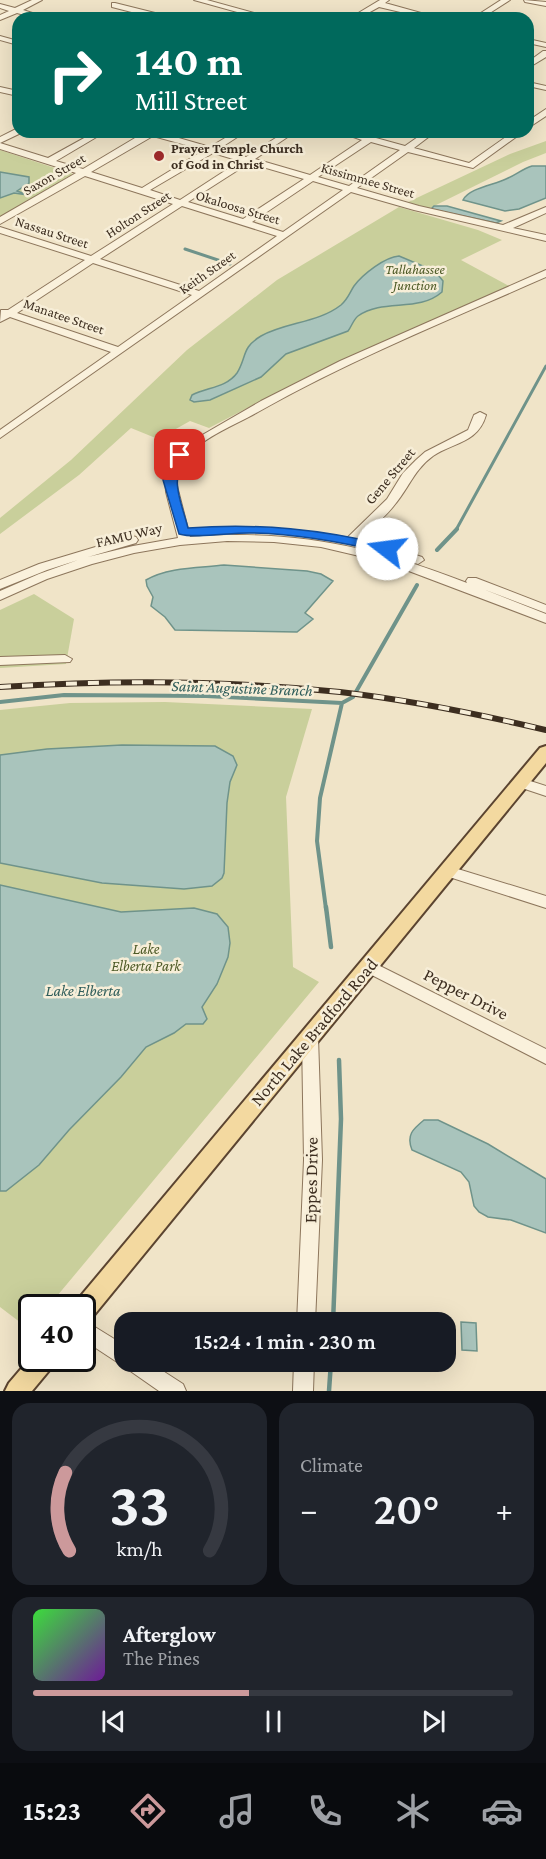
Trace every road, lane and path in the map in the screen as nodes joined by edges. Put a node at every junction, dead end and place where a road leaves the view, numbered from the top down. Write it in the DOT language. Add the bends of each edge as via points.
graph roads {
  1 [pos="38,0"];
  2 [pos="198,0"];
  3 [pos="506,0"];
  4 [pos="528,0"];
  5 [pos="382,2"];
  6 [pos="546,4"];
  7 [pos="115,5"];
  8 [pos="0,6"];
  9 [pos="15,10"];
  10 [pos="243,11"];
  11 [pos="22,12"];
  12 [pos="141,12"];
  13 [pos="247,12"];
  14 [pos="364,12"];
  15 [pos="415,12"];
  16 [pos="487,12"];
  17 [pos="0,18"];
  18 [pos="91,138"];
  19 [pos="141,138"];
  20 [pos="171,138"];
  21 [pos="231,138"];
  22 [pos="281,138"];
  23 [pos="365,138"];
  24 [pos="422,138"];
  25 [pos="511,138"];
  26 [pos="369,139"];
  27 [pos="0,146"];
  28 [pos="406,149"];
  29 [pos="212,150"];
  30 [pos="246,160"];
  31 [pos="49,162"];
  32 [pos="82,173"];
  33 [pos="311,178"];
  34 [pos="349,189"];
  35 [pos="141,192"];
  36 [pos="179,203"];
  37 [pos="546,210"];
  38 [pos="0,221"];
  39 [pos="244,223"];
  40 [pos="502,229"];
  41 [pos="0,230"];
  42 [pos="283,235"];
  43 [pos="546,238"];
  44 [pos="92,259"];
  45 [pos="546,273"];
  46 [pos="199,294"];
  47 [pos="3,314"];
  48 [pos="118,351"];
  49 [pos="480,415"];
  50 [pos="0,419"];
  51 [pos="15,424"];
  52 [pos="0,435"];
  53 [pos="184,536"];
  54 [pos="352,540"];
  55 [pos="0,585"];
  56 [pos="0,596"];
  57 [pos="546,609"];
  58 [pos="546,619"];
  59 [pos="0,655"];
  60 [pos="16,659"];
  61 [pos="65,659"];
  62 [pos="0,661"];
  63 [pos="546,752"];
  64 [pos="521,783"];
  65 [pos="546,791"];
  66 [pos="448,871"];
  67 [pos="546,902"];
  68 [pos="368,966"];
  69 [pos="310,1036"];
  70 [pos="546,1057"];
  71 [pos="96,1295"];
  72 [pos="306,1312"];
  73 [pos="96,1337"];
  74 [pos="114,1349"];
  75 [pos="33,1372"];
  76 [pos="148,1372"];
  77 [pos="304,1372"];
  78 [pos="17,1391"];
  79 [pos="176,1391"];
  80 [pos="303,1391"];
  1 -- 9 [label="street"];
  2 -- 10 [label="street"];
  3 -- 16 [label="street"];
  4 -- 6 [label="street"];
  5 -- 14 [label="street"];
  5 -- 15 [label="street"];
  7 -- 12 [label="street"];
  8 -- 9 [label="street"];
  9 -- 11 [label="street"];
  9 -- 17 [label="street"];
  10 -- 13 [label="street"];
  18 -- 31 [label="street"];
  19 -- 32 [label="street, Saxon Street"];
  20 -- 29 [label="street, Kissimmee Street"];
  21 -- 29 [label="street"];
  22 -- 30 [label="street, Holton Street"];
  23 -- 26 [label="street"];
  24 -- 28 [label="street, Keith Street"];
  25 -- 28 [label="street" via="472,166"];
  26 -- 28 [label="street"];
  26 -- 33 [label="street"];
  27 -- 31 [label="street, Okaloosa Street"];
  28 -- 34 [label="street, Keith Street"];
  29 -- 30 [label="street, Kissimmee Street"];
  29 -- 35 [label="street"];
  30 -- 33 [label="street, Kissimmee Street"];
  30 -- 36 [label="street, Holton Street"];
  31 -- 32 [label="street, Okaloosa Street"];
  32 -- 35 [label="street, Okaloosa Street"];
  32 -- 38 [label="street, Saxon Street"];
  33 -- 34 [label="street, Kissimmee Street"];
  33 -- 39 [label="street"];
  34 -- 40 [label="street, Kissimmee Street"];
  34 -- 42 [label="street, Keith Street"];
  35 -- 36 [label="street, Okaloosa Street"];
  36 -- 39 [label="street, Okaloosa Street"];
  36 -- 44 [label="street, Holton Street"];
  37 -- 40 [label="street"];
  39 -- 42 [label="street, Okaloosa Street"];
  40 -- 43 [label="street, Kissimmee Street"];
  41 -- 44 [label="street, Nassau Street"];
  42 -- 46 [label="street, Keith Street"];
  44 -- 46 [label="street, Nassau Street"];
  44 -- 47 [label="street, Holton Street"];
  45 -- 53 [label="street" via="308,381 200,441 177,459 169,477"];
  46 -- 48 [label="street, Keith Street"];
  47 -- 48 [label="street, Manatee Street"];
  48 -- 51 [label="street, Keith Street"];
  49 -- 54 [label="street, Gene Street" via="472,432 420,462 392,501"];
  50 -- 51 [label="street"];
  51 -- 52 [label="street, Keith Street"];
  53 -- 54 [label="street, FAMU Way" via="231,528 273,529"];
  53 -- 55 [label="street, FAMU Way" via="103,547"];
  53 -- 56 [label="street, FAMU Way" via="114,554"];
  53 -- 58 [label="street, FAMU Way" via="299,540 345,548 407,566"];
  54 -- 57 [label="street, FAMU Way" via="410,556"];
  59 -- 60 [label="street"];
  60 -- 61 [label="street"];
  60 -- 62 [label="street"];
  63 -- 64 [label="main road, North Lake Bradford Road"];
  64 -- 65 [label="street"];
  64 -- 66 [label="main road, North Lake Bradford Road"];
  66 -- 67 [label="street"];
  66 -- 68 [label="main road, North Lake Bradford Road"];
  68 -- 69 [label="main road, North Lake Bradford Road"];
  68 -- 70 [label="street, Pepper Drive"];
  69 -- 71 [label="main road, North Lake Bradford Road"];
  69 -- 72 [label="street, Eppes Drive" via="313,1160"];
  73 -- 74 [label="street"];
  75 -- 78 [label="main road"];
  76 -- 79 [label="street"];
  77 -- 80 [label="street"];
}
